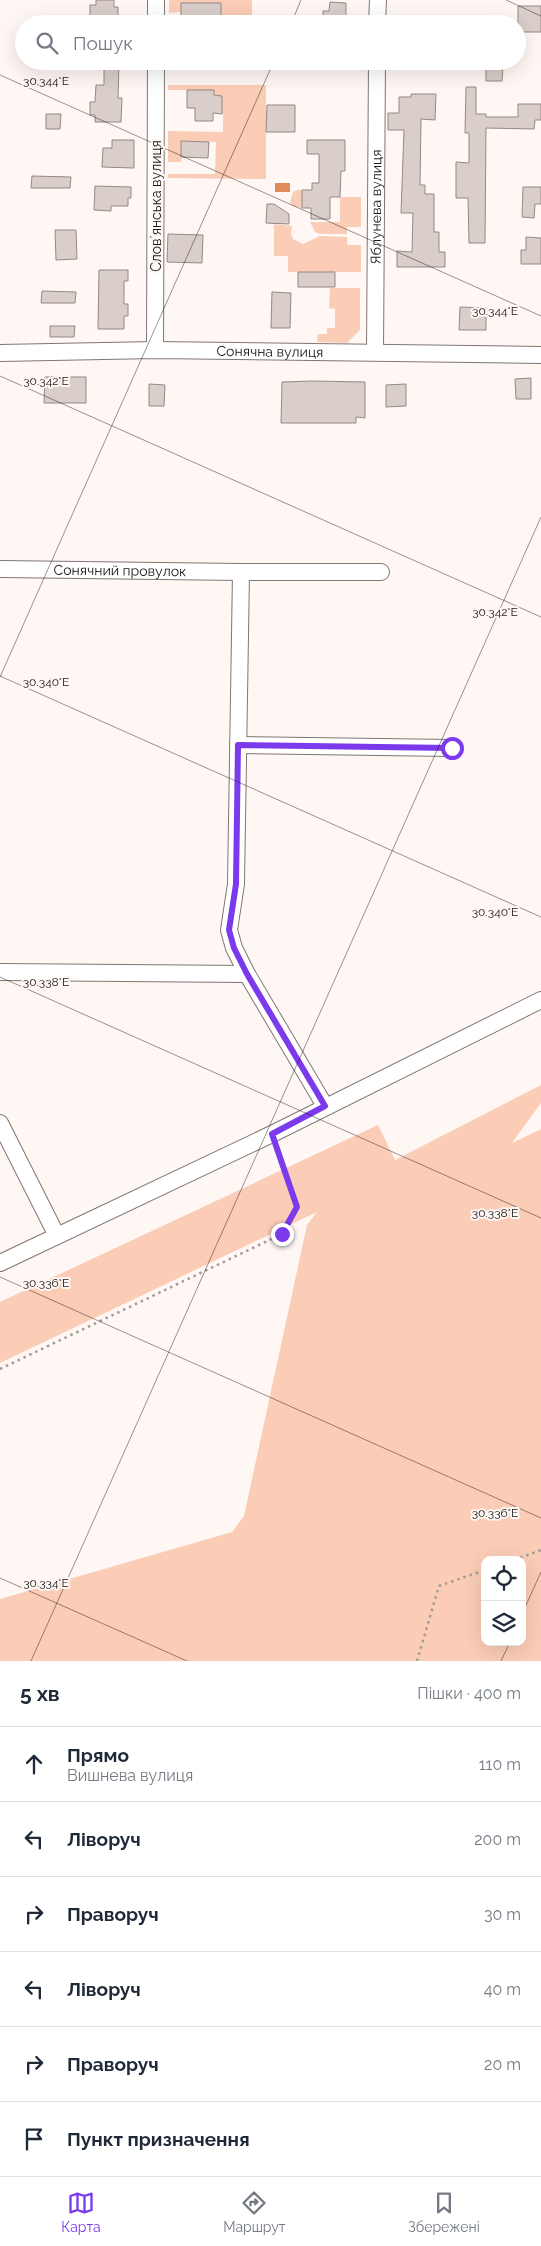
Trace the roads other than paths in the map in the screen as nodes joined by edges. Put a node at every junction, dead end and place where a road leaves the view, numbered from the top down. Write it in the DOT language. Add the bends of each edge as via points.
graph roads {
  1 [pos="156,0"];
  2 [pos="378,0"];
  3 [pos="156,15"];
  4 [pos="377,15"];
  5 [pos="156,70"];
  6 [pos="377,70"];
  7 [pos="155,350"];
  8 [pos="375,352"];
  9 [pos="0,353"];
  10 [pos="541,355"];
  11 [pos="0,569"];
  12 [pos="241,572"];
  13 [pos="381,572"];
  14 [pos="238,745"];
  15 [pos="452,748"];
  16 [pos="0,972"];
  17 [pos="247,974"];
  18 [pos="541,1000"];
  19 [pos="325,1106"];
  20 [pos="0,1123"];
  21 [pos="57,1236"];
  22 [pos="0,1263"];
  1 -- 3 [label="street"];
  2 -- 4 [label="street"];
  5 -- 7 [label="street, Словʼянська вулиця"];
  6 -- 8 [label="street, Яблунева вулиця"];
  7 -- 8 [label="street, Сонячна вулиця"];
  7 -- 9 [label="street, Сонячна вулиця"];
  8 -- 10 [label="street, Сонячна вулиця"];
  11 -- 12 [label="street, Сонячний провулок"];
  12 -- 13 [label="street, Сонячний провулок"];
  12 -- 14 [label="street"];
  14 -- 15 [label="street"];
  14 -- 17 [label="street" via="236,884 229,930"];
  16 -- 17 [label="street"];
  17 -- 19 [label="street"];
  18 -- 19 [label="street"];
  19 -- 21 [label="street"];
  20 -- 21 [label="street"];
  21 -- 22 [label="street"];
}
